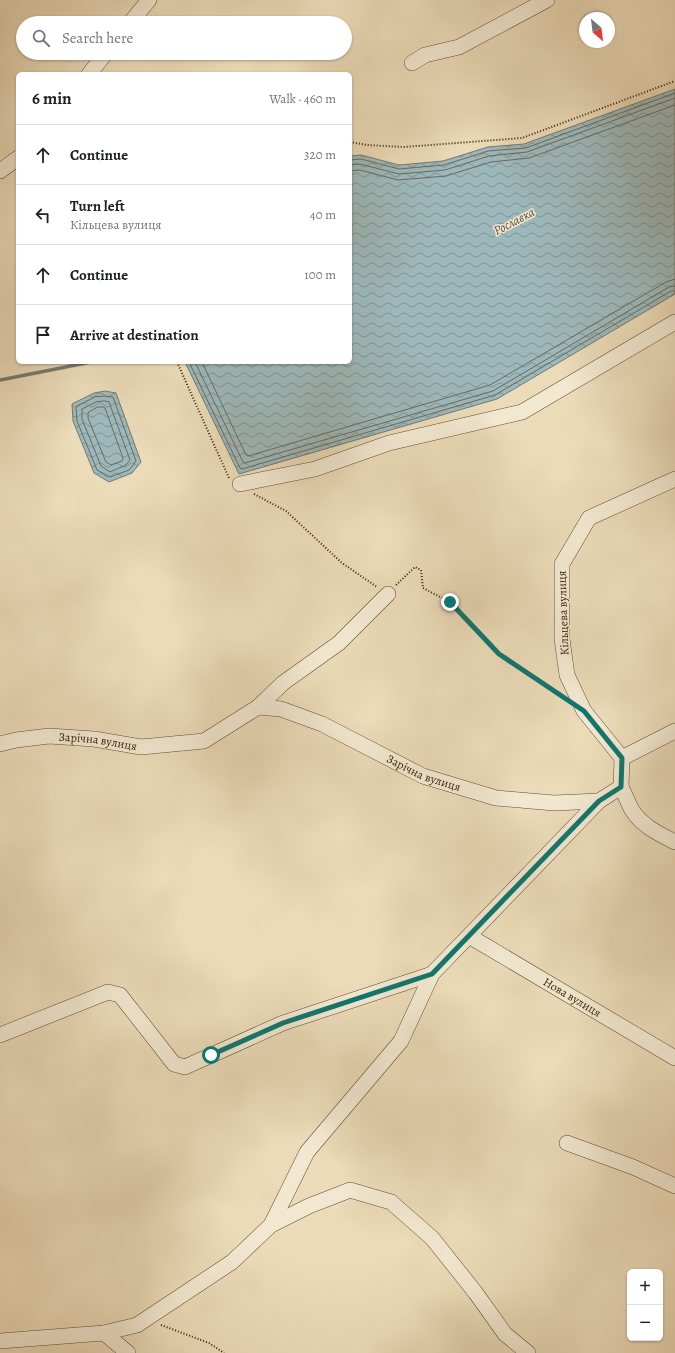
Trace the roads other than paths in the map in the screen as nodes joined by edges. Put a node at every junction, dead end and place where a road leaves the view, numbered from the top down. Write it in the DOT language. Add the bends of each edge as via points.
graph roads {
  1 [pos="149,0"];
  2 [pos="548,0"];
  3 [pos="136,16"];
  4 [pos="100,60"];
  5 [pos="412,63"];
  6 [pos="91,72"];
  7 [pos="16,159"];
  8 [pos="0,171"];
  9 [pos="675,322"];
  10 [pos="675,479"];
  11 [pos="240,484"];
  12 [pos="388,594"];
  13 [pos="258,707"];
  14 [pos="675,731"];
  15 [pos="0,744"];
  16 [pos="622,758"];
  17 [pos="621,787"];
  18 [pos="599,801"];
  19 [pos="675,842"];
  20 [pos="469,936"];
  21 [pos="432,974"];
  22 [pos="0,1035"];
  23 [pos="675,1058"];
  24 [pos="567,1143"];
  25 [pos="675,1186"];
  26 [pos="272,1225"];
  27 [pos="104,1333"];
  28 [pos="0,1341"];
  29 [pos="128,1353"];
  30 [pos="528,1353"];
  1 -- 3 [label="street"];
  2 -- 5 [label="street" via="459,47 425,55"];
  4 -- 6 [label="street"];
  7 -- 8 [label="street"];
  9 -- 11 [label="street" via="522,412 389,443 316,469"];
  10 -- 16 [label="street, Кільцева вулиця" via="589,518 562,564 562,639 567,675 584,711"];
  12 -- 13 [label="street, Зарічна вулиця" via="339,643 283,683"];
  13 -- 15 [label="street, Зарічна вулиця" via="204,741 141,748 94,739 49,736"];
  13 -- 18 [label="street, Зарічна вулиця" via="281,709 322,724 423,776 496,798 554,803"];
  14 -- 16 [label="street"];
  16 -- 17 [label="street"];
  17 -- 18 [label="street"];
  17 -- 19 [label="street" via="640,820"];
  18 -- 20 [label="street"];
  20 -- 21 [label="street"];
  20 -- 23 [label="street, Нова вулиця"];
  21 -- 22 [label="street" via="283,1023 185,1067 174,1064 120,995 108,992"];
  21 -- 26 [label="street" via="402,1041 307,1152"];
  24 -- 25 [label="street" via="633,1167"];
  26 -- 27 [label="street" via="232,1262 142,1322"];
  26 -- 30 [label="street" via="309,1206 350,1190 391,1202 432,1238 505,1334"];
  27 -- 28 [label="street"];
  27 -- 29 [label="street"];
}
